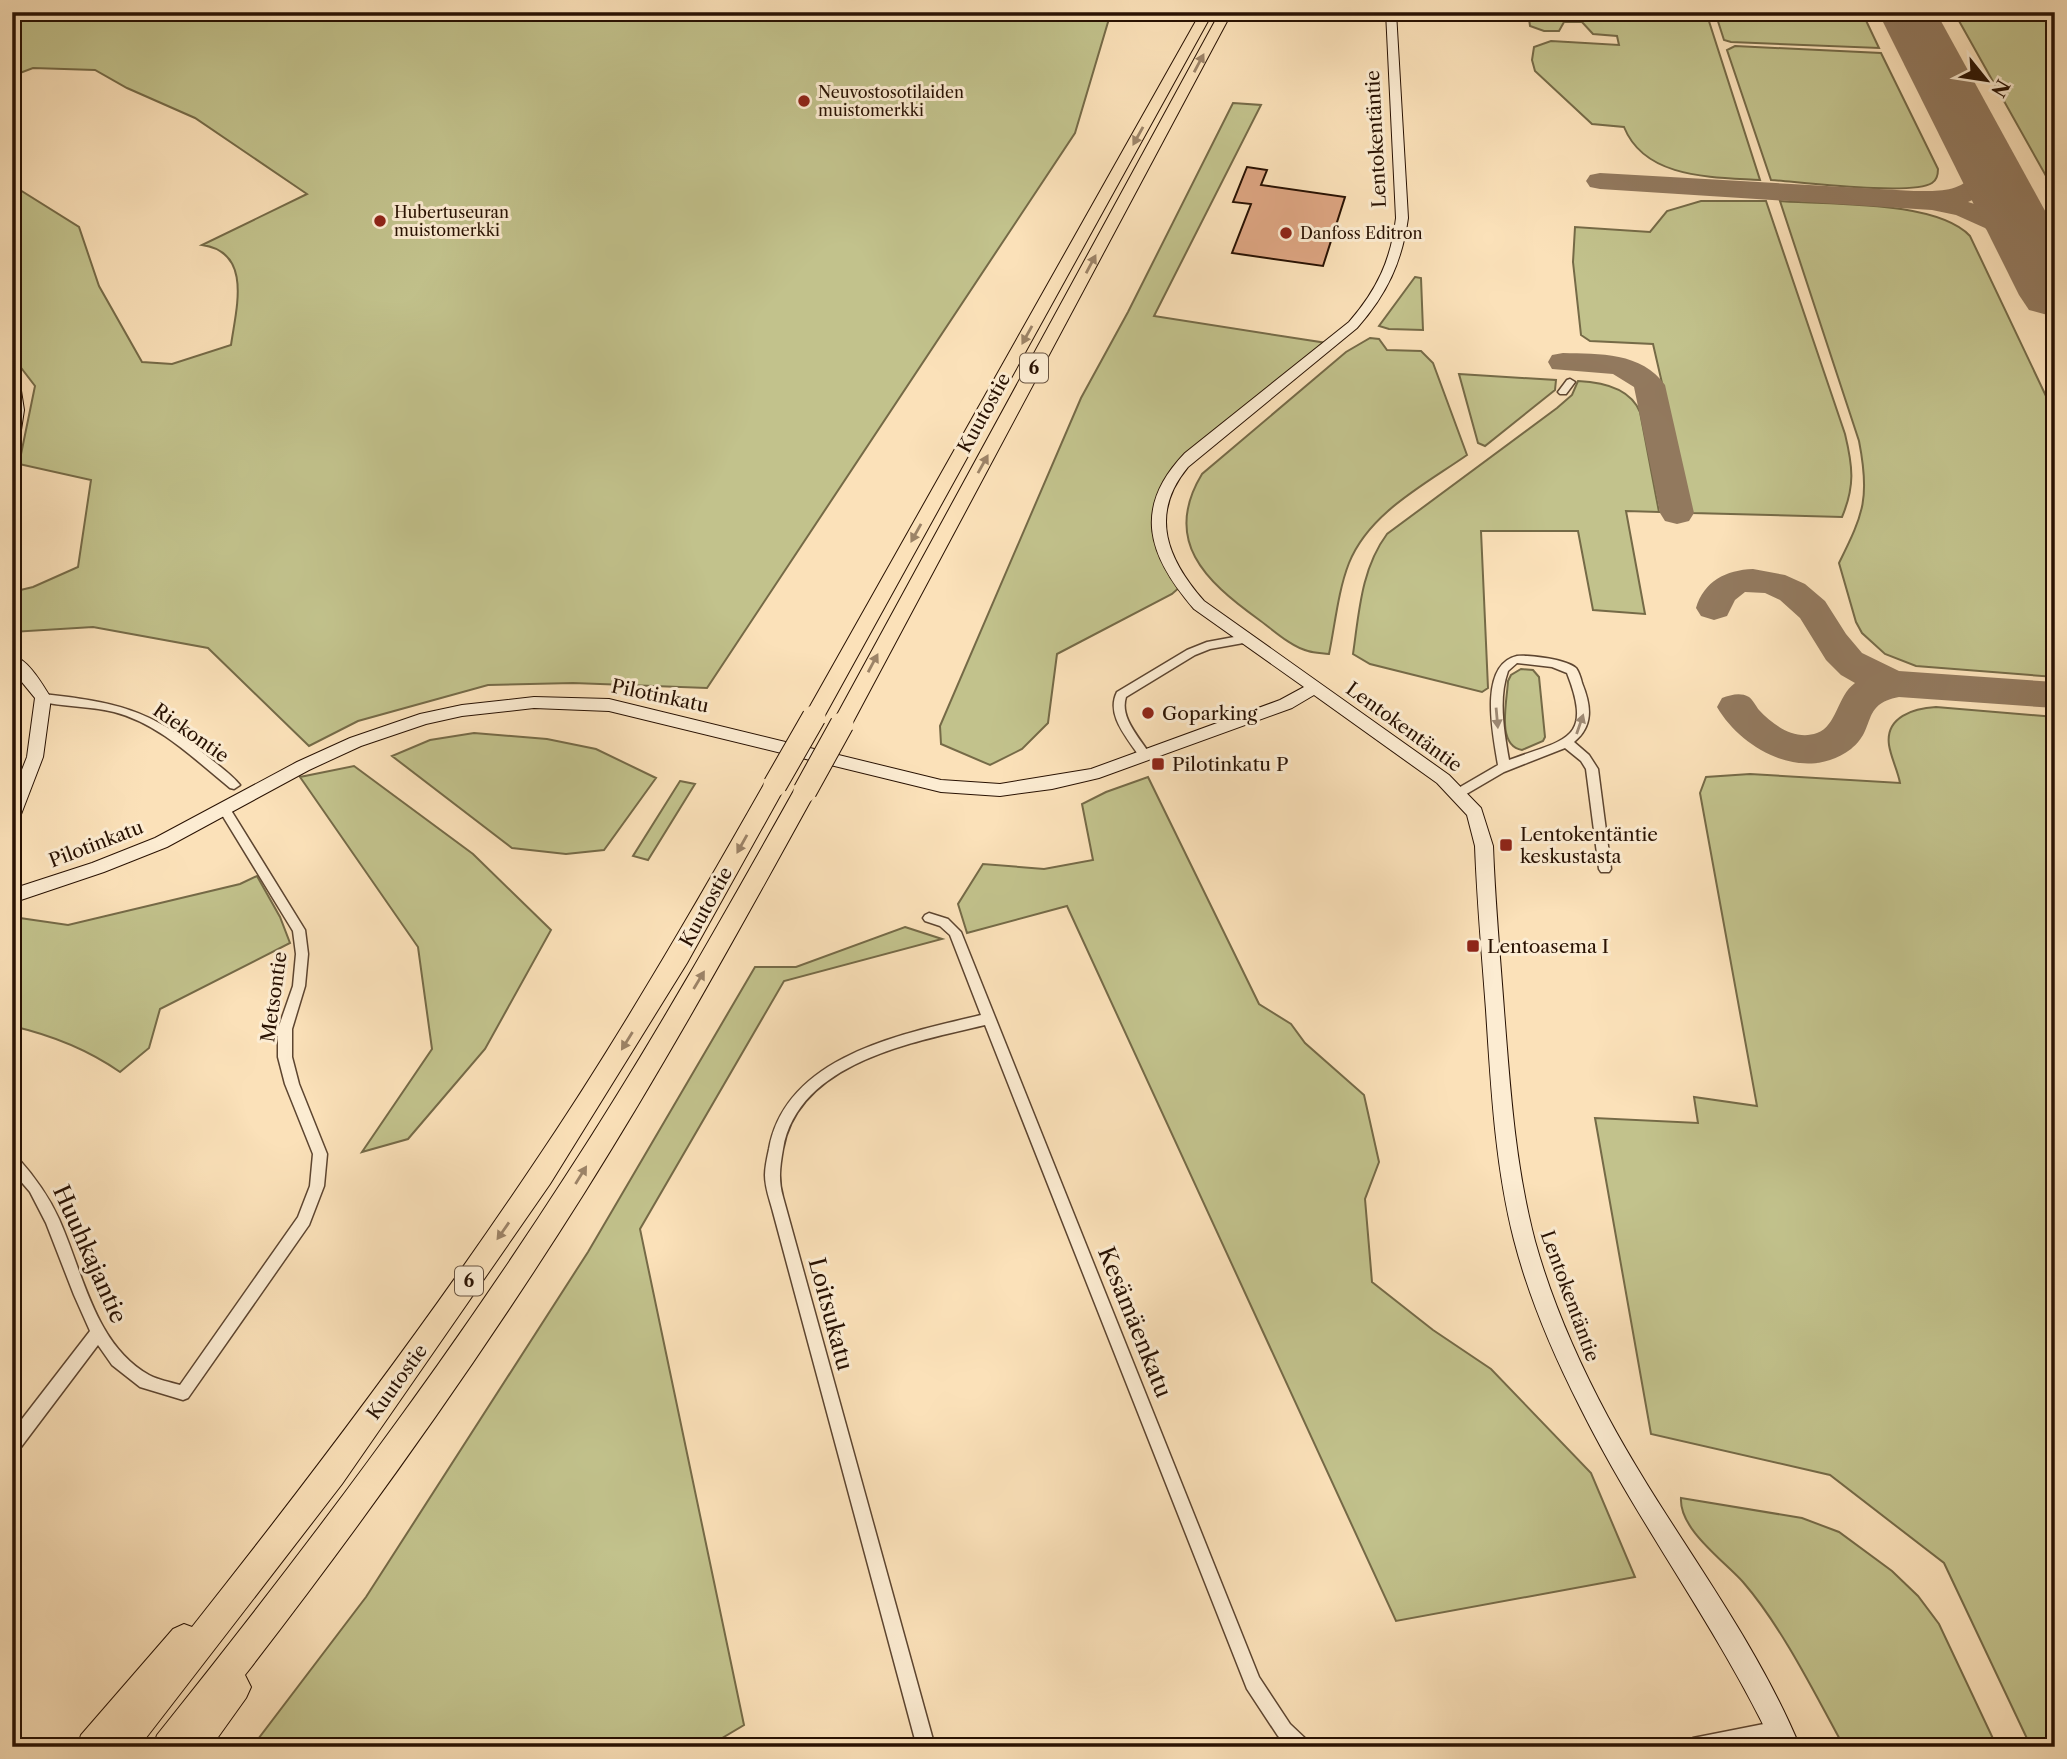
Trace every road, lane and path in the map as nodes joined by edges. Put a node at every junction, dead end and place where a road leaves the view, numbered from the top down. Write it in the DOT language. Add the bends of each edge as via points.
graph roads {
  1 [pos="1207,12"];
  2 [pos="1226,12"];
  3 [pos="1391,12"];
  4 [pos="12,378"];
  5 [pos="1570,382"];
  6 [pos="1563,392"];
  7 [pos="12,443"];
  8 [pos="1245,639"];
  9 [pos="12,660"];
  10 [pos="1315,688"];
  11 [pos="43,698"];
  12 [pos="1568,744"];
  13 [pos="1145,755"];
  14 [pos="1504,767"];
  15 [pos="234,785"];
  16 [pos="1459,793"];
  17 [pos="225,810"];
  18 [pos="12,817"];
  19 [pos="1605,869"];
  20 [pos="12,896"];
  21 [pos="929,918"];
  22 [pos="988,1019"];
  23 [pos="12,1161"];
  24 [pos="453,1304"];
  25 [pos="483,1325"];
  26 [pos="97,1334"];
  27 [pos="159,1390"];
  28 [pos="12,1445"];
  29 [pos="1783,1738"];
  30 [pos="93,1747"];
  31 [pos="118,1747"];
  32 [pos="169,1747"];
  33 [pos="191,1747"];
  34 [pos="926,1747"];
  35 [pos="1302,1747"];
  36 [pos="1693,1747"];
  1 -- 24 [label="highway, Kuutostie / 6, one-way, bridge" via="679,956 585,1108"];
  25 -- 2 [label="highway, Kuutostie / 6, one-way, bridge" via="710,962"];
  3 -- 8 [label="street, Lentokentäntie" via="1402,218 1390,276 1353,326 1186,461 1164,495 1158,515 1162,553 1181,586 1199,606"];
  4 -- 7 [label="street" via="18,413"];
  5 -- 6 [label="street"];
  8 -- 10 [label="street, Lentokentäntie"];
  8 -- 13 [label="street" via="1191,652 1121,695 1117,709"];
  9 -- 11 [label="street"];
  10 -- 13 [label="street, Pilotinkatu" via="1286,704"];
  10 -- 16 [label="street, Lentokentäntie"];
  11 -- 15 [label="street, Riekontie" via="116,709 152,722"];
  11 -- 18 [label="street" via="35,757"];
  12 -- 14 [label="street"];
  12 -- 14 [label="street, one-way" via="1585,718 1582,691 1573,671 1540,661 1509,662 1502,670 1496,705"];
  12 -- 19 [label="street" via="1592,769"];
  13 -- 17 [label="street, Pilotinkatu" via="1052,783 1000,790 941,786 609,705 519,702 438,714 369,736"];
  14 -- 16 [label="street"];
  16 -- 29 [label="street, Lentokentäntie" via="1475,812 1480,827 1508,1155 1525,1240 1540,1287 1615,1452 1749,1672"];
  17 -- 20 [label="street, Pilotinkatu" via="145,850"];
  17 -- 27 [label="street, Metsontie" via="299,930 300,975 285,1029 285,1057 320,1154 317,1186 304,1220 183,1393"];
  21 -- 22 [label="street, Kesämäenkatu" via="944,922 955,932"];
  22 -- 34 [label="street, Loitsukatu" via="860,1055 814,1080 792,1105 775,1138 771,1173"];
  22 -- 35 [label="street, Kesämäenkatu" via="1253,1683 1284,1730"];
  23 -- 26 [label="street, Huuhkajantie" via="43,1199"];
  24 -- 30 [label="highway"];
  24 -- 31 [label="highway, Kuutostie / 6" via="331,1474"];
  25 -- 32 [label="highway, Kuutostie / 6" via="312,1563"];
  25 -- 33 [label="highway" via="363,1512"];
  26 -- 27 [label="street, Huuhkajantie" via="125,1367"];
  26 -- 28 [label="street"];
  29 -- 36 [label="street"];
}
